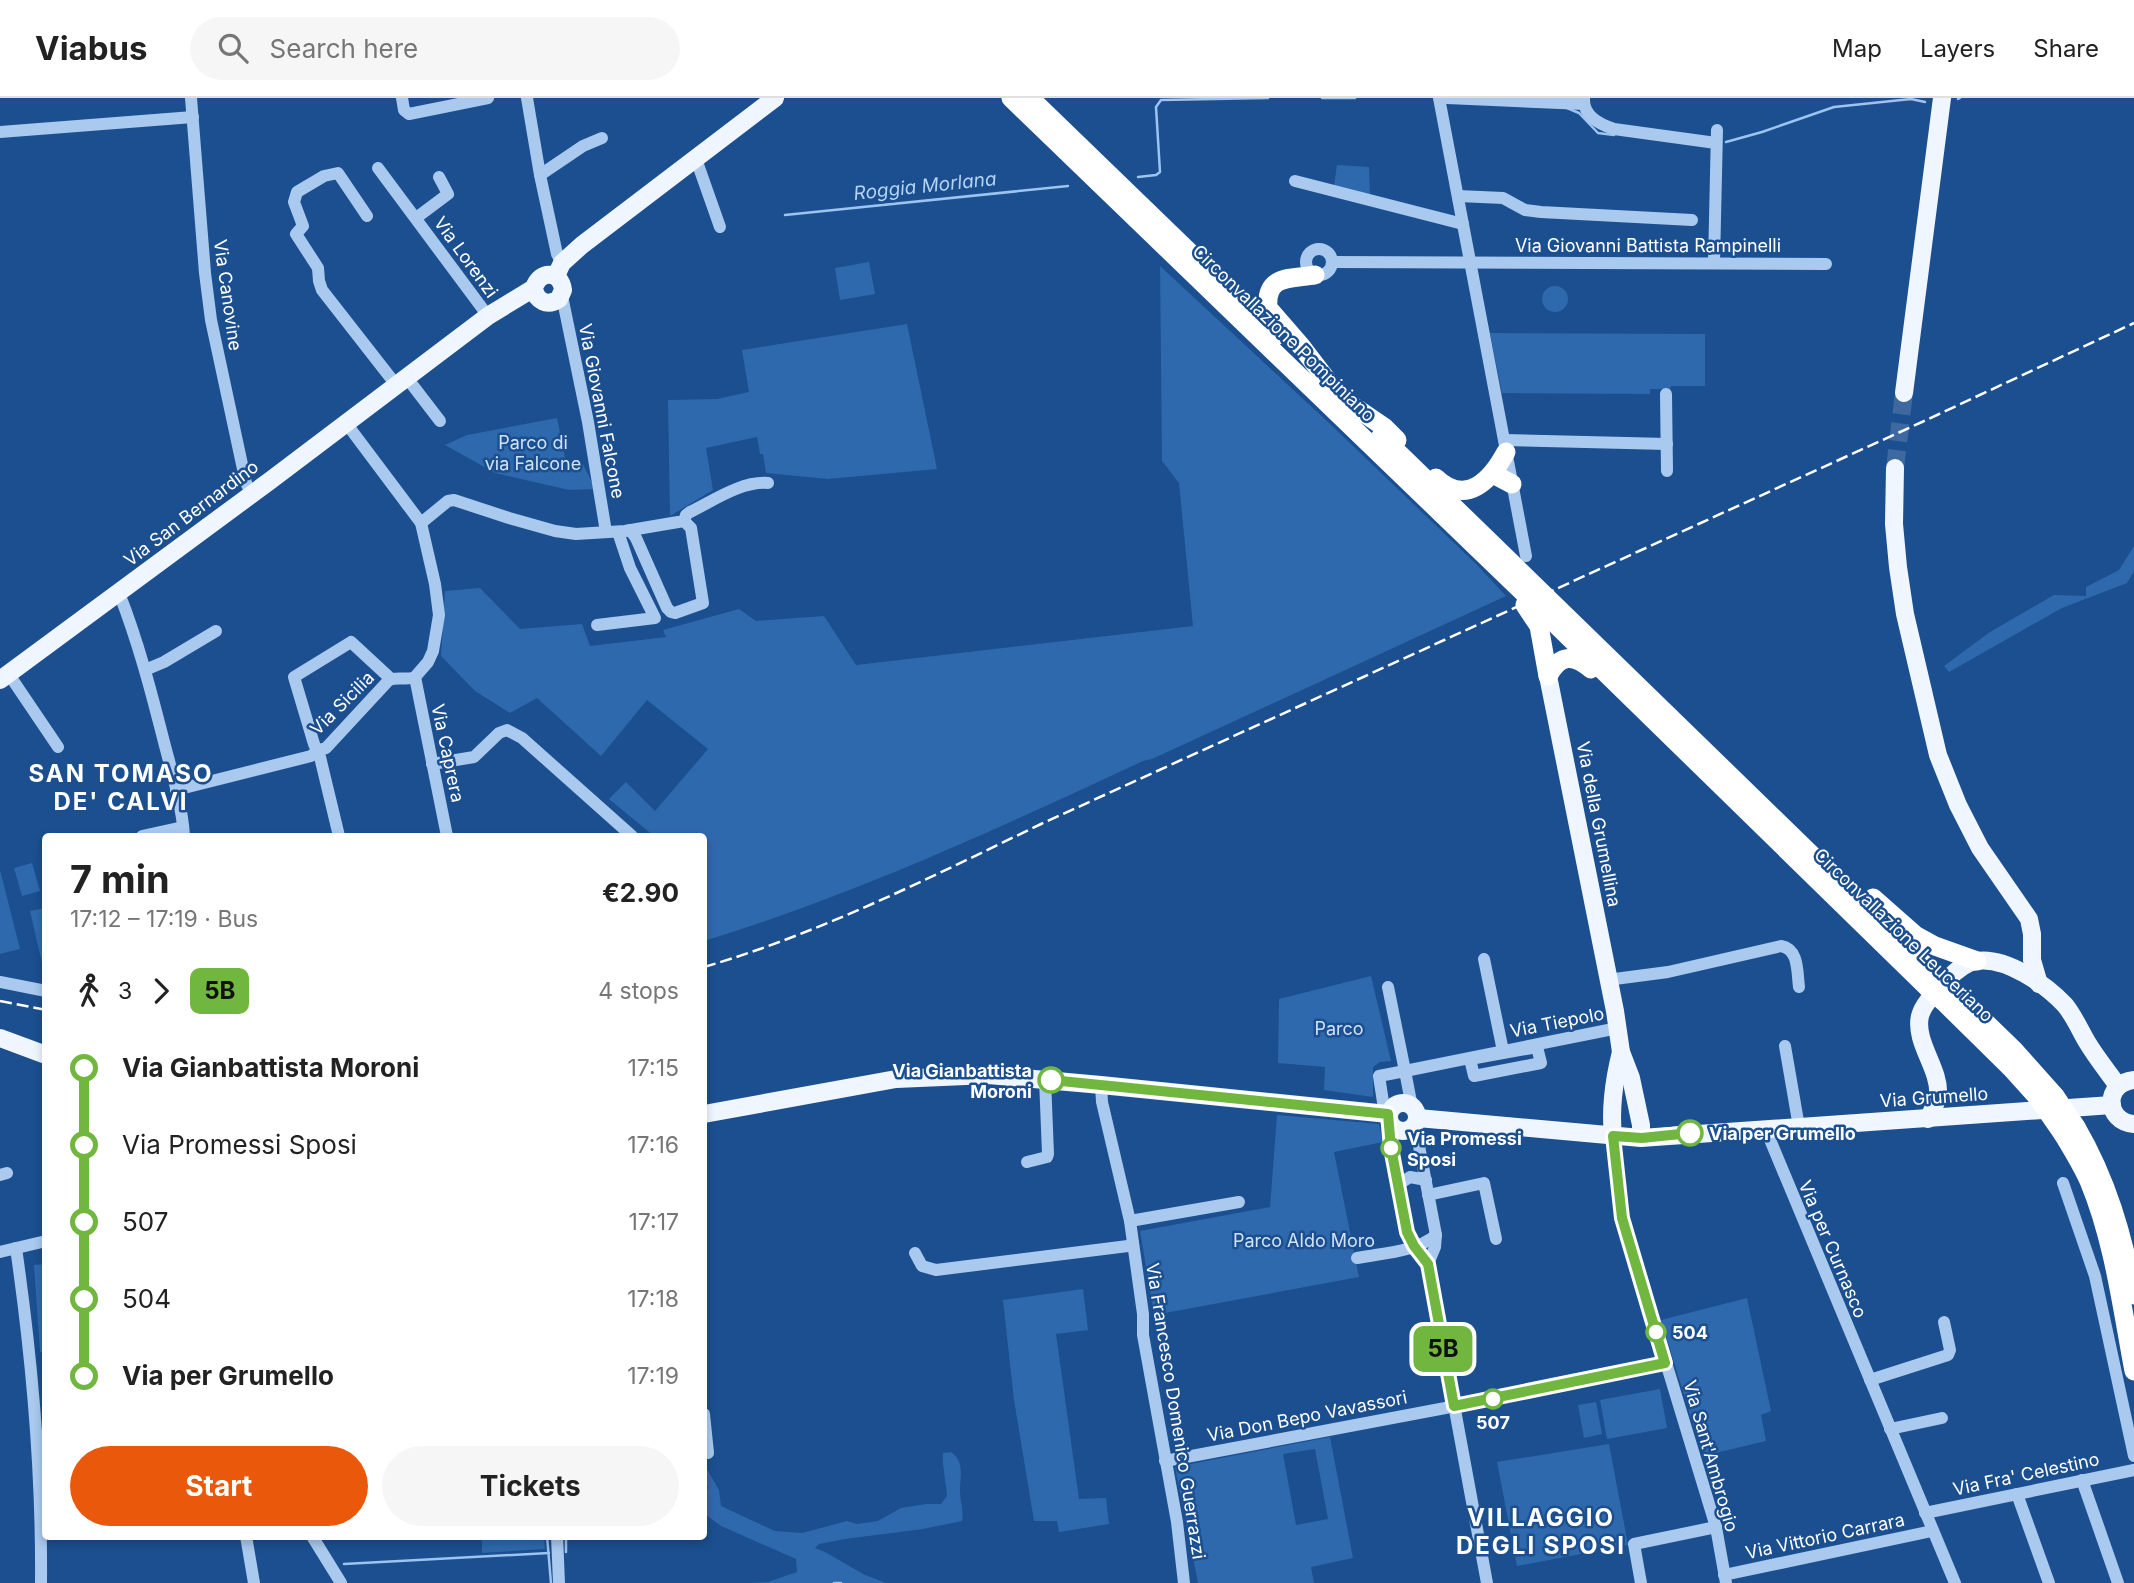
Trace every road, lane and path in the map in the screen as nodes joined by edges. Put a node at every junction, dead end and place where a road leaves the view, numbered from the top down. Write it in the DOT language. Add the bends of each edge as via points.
graph roads {
  1 [pos="191,98"];
  2 [pos="402,98"];
  3 [pos="488,98"];
  4 [pos="527,98"];
  5 [pos="994,98"];
  6 [pos="1011,98"];
  7 [pos="1030,98"];
  8 [pos="1046,98"];
  9 [pos="1439,98"];
  10 [pos="1447,98"];
  11 [pos="1942,98"];
  12 [pos="764,101"];
  13 [pos="1584,101"];
  14 [pos="192,117"];
  15 [pos="0,132"];
  16 [pos="602,138"];
  17 [pos="696,159"];
  18 [pos="378,168"];
  19 [pos="540,175"];
  20 [pos="439,177"];
  21 [pos="1295,181"];
  22 [pos="1458,196"];
  23 [pos="367,216"];
  24 [pos="416,218"];
  25 [pos="1692,220"];
  26 [pos="1463,224"];
  27 [pos="720,227"];
  28 [pos="1470,261"];
  29 [pos="1332,262"];
  30 [pos="1714,263"];
  31 [pos="1826,264"];
  32 [pos="559,270"];
  33 [pos="1315,275"];
  34 [pos="1196,277"];
  35 [pos="534,288"];
  36 [pos="1230,291"];
  37 [pos="562,296"];
  38 [pos="488,316"];
  39 [pos="402,382"];
  40 [pos="1905,393"];
  41 [pos="1666,394"];
  42 [pos="1340,397"];
  43 [pos="440,421"];
  44 [pos="346,423"];
  45 [pos="1667,444"];
  46 [pos="1505,446"];
  47 [pos="1895,468"];
  48 [pos="1667,471"];
  49 [pos="1493,474"];
  50 [pos="768,483"];
  51 [pos="1512,484"];
  52 [pos="251,494"];
  53 [pos="1431,503"];
  54 [pos="684,521"];
  55 [pos="421,523"];
  56 [pos="618,531"];
  57 [pos="1526,556"];
  58 [pos="119,593"];
  59 [pos="1536,595"];
  60 [pos="597,625"];
  61 [pos="216,631"];
  62 [pos="145,670"];
  63 [pos="4,676"];
  64 [pos="1548,676"];
  65 [pos="415,677"];
  66 [pos="391,679"];
  67 [pos="1631,699"];
  68 [pos="58,747"];
  69 [pos="317,751"];
  70 [pos="432,764"];
  71 [pos="176,790"];
  72 [pos="184,832"];
  73 [pos="338,833"];
  74 [pos="446,833"];
  75 [pos="629,833"];
  76 [pos="1797,841"];
  77 [pos="2032,941"];
  78 [pos="1484,960"];
  79 [pos="1977,961"];
  80 [pos="1998,963"];
  81 [pos="1607,979"];
  82 [pos="1932,981"];
  83 [pos="0,982"];
  84 [pos="2039,984"];
  85 [pos="1799,986"];
  86 [pos="1388,987"];
  87 [pos="42,990"];
  88 [pos="1618,1028"];
  89 [pos="0,1030"];
  90 [pos="0,1038"];
  91 [pos="42,1044"];
  92 [pos="1785,1046"];
  93 [pos="1503,1051"];
  94 [pos="1621,1052"];
  95 [pos="42,1054"];
  96 [pos="1405,1071"];
  97 [pos="1474,1076"];
  98 [pos="2126,1083"];
  99 [pos="1045,1084"];
  100 [pos="1101,1084"];
  101 [pos="2112,1105"];
  102 [pos="707,1113"];
  103 [pos="1389,1116"];
  104 [pos="1416,1117"];
  105 [pos="1928,1119"];
  106 [pos="2070,1123"];
  107 [pos="2134,1124"];
  108 [pos="1799,1127"];
  109 [pos="1766,1130"];
  110 [pos="1613,1136"];
  111 [pos="1642,1138"];
  112 [pos="1027,1162"];
  113 [pos="1426,1180"];
  114 [pos="2063,1183"];
  115 [pos="1399,1184"];
  116 [pos="1428,1195"];
  117 [pos="1238,1202"];
  118 [pos="1130,1221"];
  119 [pos="1436,1235"];
  120 [pos="1496,1239"];
  121 [pos="42,1242"];
  122 [pos="1133,1243"];
  123 [pos="1414,1246"];
  124 [pos="16,1248"];
  125 [pos="0,1252"];
  126 [pos="915,1252"];
  127 [pos="1357,1258"];
  128 [pos="1428,1264"];
  129 [pos="2134,1295"];
  130 [pos="1944,1322"];
  131 [pos="1665,1363"];
  132 [pos="2134,1371"];
  133 [pos="1870,1380"];
  134 [pos="1454,1406"];
  135 [pos="1942,1418"];
  136 [pos="1890,1429"];
  137 [pos="707,1442"];
  138 [pos="708,1452"];
  139 [pos="2134,1456"];
  140 [pos="1166,1461"];
  141 [pos="2134,1470"];
  142 [pos="42,1474"];
  143 [pos="2082,1480"];
  144 [pos="2017,1494"];
  145 [pos="1925,1513"];
  146 [pos="1716,1527"];
  147 [pos="1932,1531"];
  148 [pos="43,1540"];
  149 [pos="246,1540"];
  150 [pos="314,1540"];
  151 [pos="557,1540"];
  152 [pos="1725,1579"];
  153 [pos="41,1583"];
  154 [pos="254,1583"];
  155 [pos="341,1583"];
  156 [pos="559,1583"];
  157 [pos="1184,1583"];
  158 [pos="1487,1583"];
  159 [pos="1641,1583"];
  160 [pos="1955,1583"];
  161 [pos="2049,1583"];
  162 [pos="2118,1583"];
  1 -- 14 [label="street, Via Canovine"];
  2 -- 3 [label="street" via="409,114"];
  4 -- 19 [label="street"];
  5 -- 34 [label="highway" via="1139,236"];
  6 -- 34 [label="highway, Circonvallazione Pompiniano"];
  7 -- 36 [label="highway, Circonvallazione Pompiniano"];
  8 -- 36 [label="highway" via="1202,253"];
  9 -- 22 [label="street"];
  10 -- 13 [label="street"];
  11 -- 40 [label="main road"];
  12 -- 17 [label="main road, Via San Bernardino"];
  13 -- 30 [label="street" via="1598,124 1614,129 1717,136"];
  14 -- 15 [label="street"];
  14 -- 52 [label="street, Via Canovine" via="211,320"];
  16 -- 19 [label="street"];
  17 -- 27 [label="street"];
  17 -- 32 [label="main road, Via San Bernardino" via="582,246"];
  18 -- 24 [label="street, Via Lorenzi"];
  19 -- 32 [label="street"];
  20 -- 24 [label="street, Via Lorenzi" via="448,194"];
  21 -- 26 [label="street"];
  22 -- 25 [label="street" via="1503,198 1525,210 1541,212"];
  22 -- 26 [label="street"];
  23 -- 39 [label="street" via="338,173 297,192 295,202 303,226 296,234 318,268 322,290"];
  24 -- 38 [label="street, Via Lorenzi"];
  26 -- 28 [label="street"];
  28 -- 29 [label="street, Via Giovanni Battista Rampinelli"];
  28 -- 30 [label="street, Via Giovanni Battista Rampinelli"];
  28 -- 46 [label="street"];
  29 -- 33 [label="street" via="1326,273"];
  29 -- 33 [label="street, Via Giovanni Battista Rampinelli" via="1325,250 1311,251 1306,266"];
  30 -- 31 [label="street, Via Giovanni Battista Rampinelli"];
  32 -- 35 [label="main road, Via San Bernardino" via="542,276"];
  32 -- 37 [label="main road"];
  33 -- 42 [label="highway" via="1281,280 1271,288 1269,308"];
  34 -- 53 [label="highway, Circonvallazione Pompiniano"];
  35 -- 37 [label="main road" via="545,303"];
  35 -- 38 [label="main road, Via San Bernardino"];
  36 -- 42 [label="highway, Circonvallazione Pompiniano"];
  37 -- 56 [label="street, Via Giovanni Falcone" via="588,422"];
  38 -- 39 [label="main road, Via San Bernardino"];
  39 -- 43 [label="street"];
  39 -- 44 [label="main road, Via San Bernardino"];
  41 -- 45 [label="street"];
  42 -- 49 [label="highway" via="1384,427 1450,489 1473,489"];
  42 -- 59 [label="highway, Circonvallazione Pompiniano"];
  44 -- 52 [label="main road, Via San Bernardino"];
  44 -- 55 [label="street"];
  45 -- 46 [label="street"];
  45 -- 48 [label="street"];
  46 -- 49 [label="highway"];
  46 -- 51 [label="street"];
  47 -- 77 [label="main road" via="1894,524 1901,591 1938,755 1980,848 2029,919"];
  49 -- 51 [label="highway"];
  50 -- 54 [label="street" via="744,486 690,512"];
  51 -- 57 [label="street"];
  52 -- 58 [label="main road, Via San Bernardino"];
  53 -- 59 [label="highway, Circonvallazione Pompiniano"];
  53 -- 64 [label="highway" via="1446,529 1530,611 1539,626"];
  54 -- 56 [label="street"];
  54 -- 56 [label="street" via="691,528 703,603 675,612 668,610 636,538"];
  55 -- 56 [label="street" via="454,500 555,531"];
  55 -- 65 [label="street" via="439,615 433,651"];
  56 -- 60 [label="street" via="655,618"];
  58 -- 62 [label="street"];
  58 -- 63 [label="main road, Via San Bernardino"];
  59 -- 67 [label="highway, Circonvallazione Leuceriano"];
  59 -- 76 [label="highway, Circonvallazione Leuceriano"];
  61 -- 62 [label="street"];
  62 -- 71 [label="street"];
  63 -- 68 [label="street, Via San Bernardino"];
  64 -- 67 [label="highway" via="1558,662 1577,659 1616,695"];
  64 -- 81 [label="main road, Via della Grumellina"];
  65 -- 66 [label="street, Via Sicilia"];
  65 -- 70 [label="street, Via Caprera"];
  66 -- 69 [label="street, Via Sicilia" via="326,748"];
  66 -- 69 [label="street, Via Sicilia" via="351,642 294,677"];
  67 -- 82 [label="highway, Circonvallazione Leuceriano"];
  69 -- 71 [label="street, Via Sicilia"];
  69 -- 73 [label="street"];
  70 -- 74 [label="street, Via Caprera"];
  70 -- 75 [label="street" via="474,757 507,730 522,738"];
  71 -- 72 [label="street"];
  76 -- 79 [label="highway" via="1826,856 1915,935"];
  76 -- 82 [label="highway, Circonvallazione Leuceriano"];
  77 -- 80 [label="main road" via="2020,954"];
  77 -- 84 [label="main road"];
  78 -- 93 [label="street, Via Tiepolo"];
  79 -- 80 [label="main road"];
  79 -- 105 [label="main road" via="1954,973 1920,1016 1920,1034 1938,1091"];
  80 -- 84 [label="main road"];
  81 -- 85 [label="street" via="1668,972 1781,946 1794,955"];
  81 -- 88 [label="main road, Via della Grumellina"];
  82 -- 106 [label="highway, Circonvallazione Leuceriano, bridge" via="2014,1050"];
  83 -- 87 [label="street"];
  84 -- 98 [label="main road" via="2066,1006"];
  86 -- 96 [label="street"];
  88 -- 93 [label="street, Via Tiepolo"];
  88 -- 94 [label="main road, Via della Grumellina"];
  89 -- 91 [label="main road"];
  90 -- 95 [label="main road"];
  92 -- 108 [label="street"];
  93 -- 96 [label="street, Via Tiepolo"];
  94 -- 110 [label="main road, Via della Grumellina" via="1611,1117"];
  94 -- 111 [label="main road, Via della Grumellina" via="1631,1078"];
  96 -- 103 [label="street, Via Tiepolo" via="1379,1077"];
  96 -- 104 [label="street"];
  97 -- 97 [label="street" via="1470,1059 1537,1046 1541,1063"];
  98 -- 101 [label="main road" via="2114,1092"];
  99 -- 100 [label="main road"];
  99 -- 102 [label="main road" via="989,1075 895,1079"];
  99 -- 112 [label="street" via="1048,1154"];
  100 -- 103 [label="main road"];
  100 -- 118 [label="street, Via Francesco Domenico Guerrazzi"];
  101 -- 106 [label="main road"];
  101 -- 107 [label="main road" via="2122,1121"];
  103 -- 104 [label="main road" via="1394,1128 1405,1131"];
  103 -- 104 [label="main road" via="1402,1102 1410,1104"];
  103 -- 115 [label="street"];
  104 -- 110 [label="main road"];
  104 -- 113 [label="street"];
  105 -- 106 [label="main road, Via Grumello"];
  105 -- 108 [label="main road, Via Grumello"];
  106 -- 129 [label="highway, Circonvallazione Leuceriano" via="2108,1192"];
  106 -- 132 [label="highway, Circonvallazione Leuceriano" via="2104,1226"];
  108 -- 109 [label="main road, Via Grumello"];
  109 -- 111 [label="main road, Via Grumello"];
  109 -- 133 [label="street, Via per Curnasco"];
  110 -- 111 [label="main road, Via Grumello"];
  110 -- 131 [label="street, Via Sant'Ambrogio" via="1622,1218"];
  113 -- 115 [label="street" via="1414,1176"];
  113 -- 116 [label="street"];
  114 -- 139 [label="street" via="2095,1276"];
  115 -- 123 [label="street" via="1407,1232"];
  116 -- 119 [label="street"];
  116 -- 120 [label="street" via="1484,1183"];
  117 -- 118 [label="street"];
  118 -- 122 [label="street, Via Francesco Domenico Guerrazzi"];
  119 -- 123 [label="street"];
  119 -- 128 [label="street"];
  121 -- 124 [label="street"];
  122 -- 126 [label="street, Via Francesco Domenico Guerrazzi" via="936,1270 922,1266"];
  122 -- 140 [label="street, Via Francesco Domenico Guerrazzi" via="1143,1335"];
  123 -- 127 [label="street"];
  123 -- 128 [label="street"];
  124 -- 125 [label="street"];
  124 -- 142 [label="street"];
  128 -- 134 [label="street"];
  130 -- 133 [label="street" via="1948,1355"];
  131 -- 134 [label="street, Via Don Bepo Vavassori"];
  131 -- 146 [label="street, Via Sant'Ambrogio"];
  133 -- 136 [label="street, Via per Curnasco"];
  134 -- 140 [label="street, Via Don Bepo Vavassori"];
  134 -- 158 [label="street"];
  135 -- 136 [label="street"];
  136 -- 145 [label="street, Via per Curnasco"];
  137 -- 138 [label="street"];
  140 -- 157 [label="street, Via Francesco Domenico Guerrazzi"];
  141 -- 143 [label="street, Via Fra' Celestino"];
  143 -- 144 [label="street, Via Fra' Celestino"];
  143 -- 162 [label="street"];
  144 -- 145 [label="street, Via Fra' Celestino"];
  144 -- 161 [label="street"];
  145 -- 147 [label="street, Via per Curnasco"];
  146 -- 152 [label="street, Via Sant'Ambrogio"];
  146 -- 159 [label="street" via="1634,1544"];
  147 -- 152 [label="street, Via Vittorio Carrara"];
  147 -- 160 [label="street, Via per Curnasco"];
  148 -- 153 [label="street"];
  149 -- 154 [label="street"];
  150 -- 155 [label="street"];
  151 -- 156 [label="street"];
}
